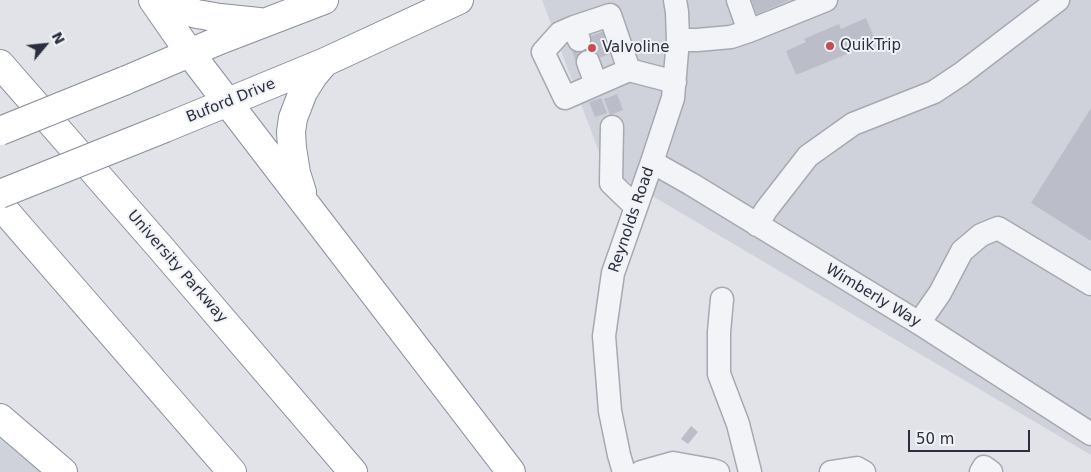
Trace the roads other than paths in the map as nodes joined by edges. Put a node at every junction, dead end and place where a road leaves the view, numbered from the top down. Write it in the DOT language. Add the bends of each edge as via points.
graph roads {
  1 [pos="153,0"];
  2 [pos="324,0"];
  3 [pos="459,0"];
  4 [pos="675,0"];
  5 [pos="738,0"];
  6 [pos="826,0"];
  7 [pos="1058,0"];
  8 [pos="266,22"];
  9 [pos="749,31"];
  10 [pos="678,40"];
  11 [pos="189,52"];
  12 [pos="325,62"];
  13 [pos="588,62"];
  14 [pos="0,64"];
  15 [pos="629,70"];
  16 [pos="675,82"];
  17 [pos="596,84"];
  18 [pos="228,103"];
  19 [pos="612,127"];
  20 [pos="0,131"];
  21 [pos="652,162"];
  22 [pos="0,194"];
  23 [pos="0,205"];
  24 [pos="306,206"];
  25 [pos="636,207"];
  26 [pos="756,224"];
  27 [pos="1091,284"];
  28 [pos="722,299"];
  29 [pos="919,323"];
  30 [pos="0,418"];
  31 [pos="1091,434"];
  32 [pos="62,472"];
  33 [pos="232,472"];
  34 [pos="353,472"];
  35 [pos="511,472"];
  36 [pos="624,472"];
  37 [pos="641,472"];
  38 [pos="718,472"];
  39 [pos="750,472"];
  40 [pos="831,472"];
  41 [pos="864,472"];
  42 [pos="981,472"];
  43 [pos="991,472"];
  1 -- 8 [label="highway" via="196,14"];
  1 -- 11 [label="highway"];
  2 -- 8 [label="highway"];
  3 -- 12 [label="highway, Buford Drive"];
  4 -- 10 [label="street, Reynolds Road"];
  5 -- 9 [label="street"];
  6 -- 9 [label="street"];
  7 -- 26 [label="street" via="934,92 853,124 808,156"];
  8 -- 11 [label="highway"];
  9 -- 10 [label="street" via="731,37"];
  10 -- 16 [label="street, Reynolds Road"];
  11 -- 18 [label="highway"];
  11 -- 20 [label="highway, bridge"];
  12 -- 18 [label="highway, Buford Drive"];
  12 -- 24 [label="highway" via="303,92 291,132 296,173"];
  13 -- 17 [label="street"];
  14 -- 34 [label="highway, University Parkway"];
  15 -- 16 [label="street"];
  15 -- 17 [label="street"];
  15 -- 17 [label="street" via="610,15 576,34 560,33 543,52 565,98"];
  16 -- 21 [label="street, Reynolds Road"];
  18 -- 22 [label="highway, Buford Drive, bridge"];
  18 -- 24 [label="highway"];
  19 -- 25 [label="street" via="611,183"];
  21 -- 25 [label="street, Reynolds Road"];
  21 -- 26 [label="street, Wimberly Way"];
  23 -- 33 [label="highway"];
  24 -- 35 [label="highway"];
  25 -- 36 [label="street, Reynolds Road" via="613,273 604,336 610,411"];
  26 -- 29 [label="street, Wimberly Way"];
  27 -- 29 [label="street" via="998,228 981,235 962,251 940,293"];
  28 -- 39 [label="street" via="719,374 738,424"];
  29 -- 31 [label="street, Wimberly Way"];
  30 -- 32 [label="highway"];
  37 -- 38 [label="street" via="673,463"];
  40 -- 41 [label="street" via="857,468"];
  42 -- 43 [label="street" via="984,467"];
}
